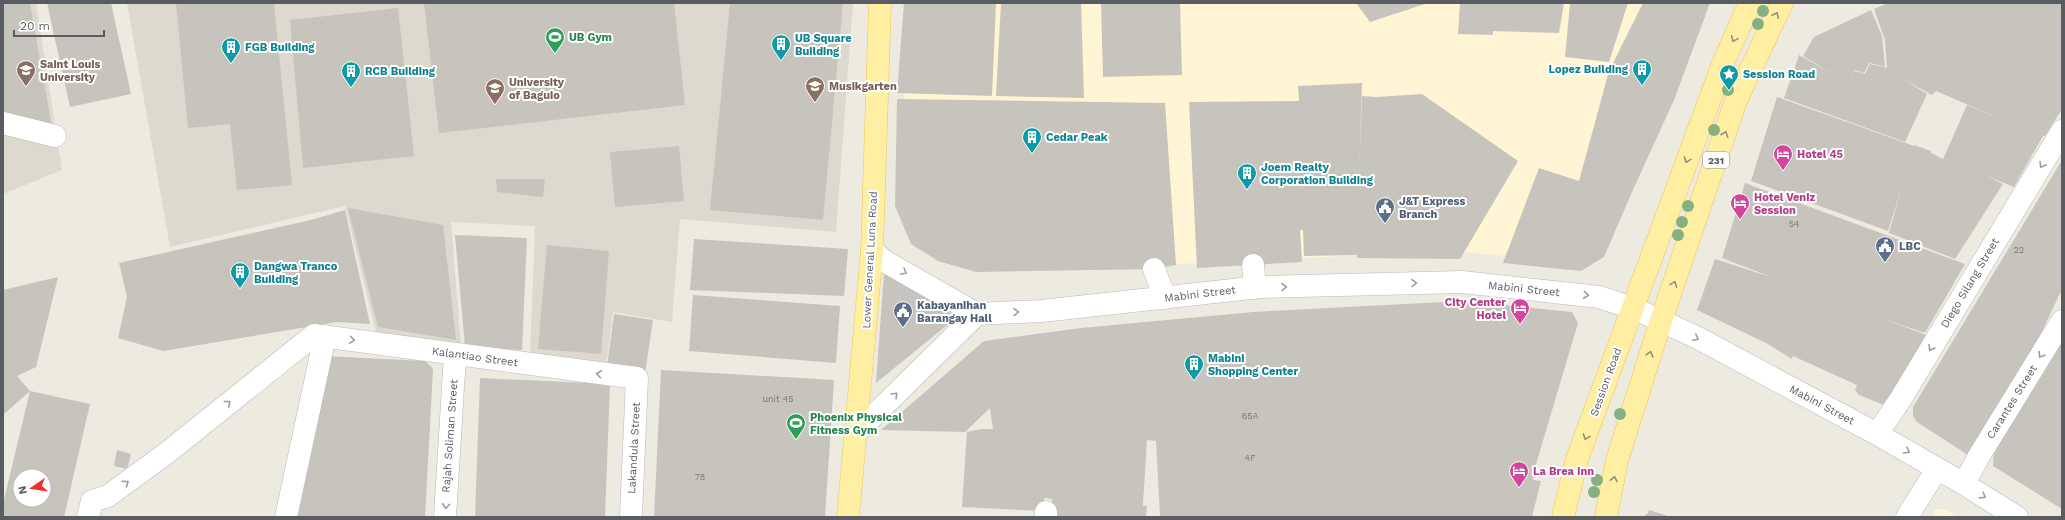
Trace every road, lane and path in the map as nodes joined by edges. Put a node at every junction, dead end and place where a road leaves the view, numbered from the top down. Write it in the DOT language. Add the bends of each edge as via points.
graph roads {
  1 [pos="880,3"];
  2 [pos="1750,3"];
  3 [pos="1782,3"];
  4 [pos="3,123"];
  5 [pos="2062,131"];
  6 [pos="55,136"];
  7 [pos="872,250"];
  8 [pos="1253,265"];
  9 [pos="1154,269"];
  10 [pos="1255,288"];
  11 [pos="1165,298"];
  12 [pos="1633,308"];
  13 [pos="977,314"];
  14 [pos="1661,321"];
  15 [pos="2062,321"];
  16 [pos="319,336"];
  17 [pos="455,355"];
  18 [pos="638,378"];
  19 [pos="857,432"];
  20 [pos="1877,434"];
  21 [pos="1937,469"];
  22 [pos="1964,484"];
  23 [pos="90,509"];
  24 [pos="286,517"];
  25 [pos="446,517"];
  26 [pos="631,517"];
  27 [pos="848,517"];
  28 [pos="1563,517"];
  29 [pos="1606,517"];
  30 [pos="1907,517"];
  31 [pos="2016,517"];
  1 -- 7 [label="main road, Lower General Luna Road"];
  2 -- 12 [label="main road, Session Road / 231, one-way" via="1724,61"];
  14 -- 3 [label="main road, 231, one-way" via="1735,103"];
  4 -- 6 [label="street"];
  5 -- 20 [label="street, Diego Silang Street, one-way"];
  7 -- 13 [label="street, one-way" via="884,260"];
  7 -- 19 [label="main road, Lower General Luna Road"];
  8 -- 10 [label="street"];
  9 -- 11 [label="street"];
  10 -- 11 [label="street, Mabini Street"];
  10 -- 12 [label="street, Mabini Street, one-way" via="1462,282 1599,297"];
  13 -- 11 [label="street, Mabini Street, one-way" via="1042,311"];
  12 -- 14 [label="street, Mabini Street"];
  12 -- 28 [label="main road, Session Road / 231, one-way" via="1577,459"];
  19 -- 13 [label="street, one-way"];
  14 -- 20 [label="street, Mabini Street, one-way"];
  29 -- 14 [label="main road, 231, one-way" via="1617,460"];
  15 -- 22 [label="street, Carantes Street, one-way"];
  16 -- 17 [label="street, Kalantiao Street, one-way"];
  23 -- 16 [label="street, one-way"];
  16 -- 24 [label="street"];
  18 -- 17 [label="street, Kalantiao Street, one-way"];
  17 -- 25 [label="street, Rajah Soliman Street, one-way"];
  18 -- 26 [label="street, Lakandula Street"];
  19 -- 27 [label="main road, Lower General Luna Road"];
  20 -- 21 [label="street, Mabini Street, one-way"];
  21 -- 22 [label="street, Mabini Street"];
  21 -- 30 [label="street"];
  22 -- 31 [label="street, Mabini Street, one-way"];
}
